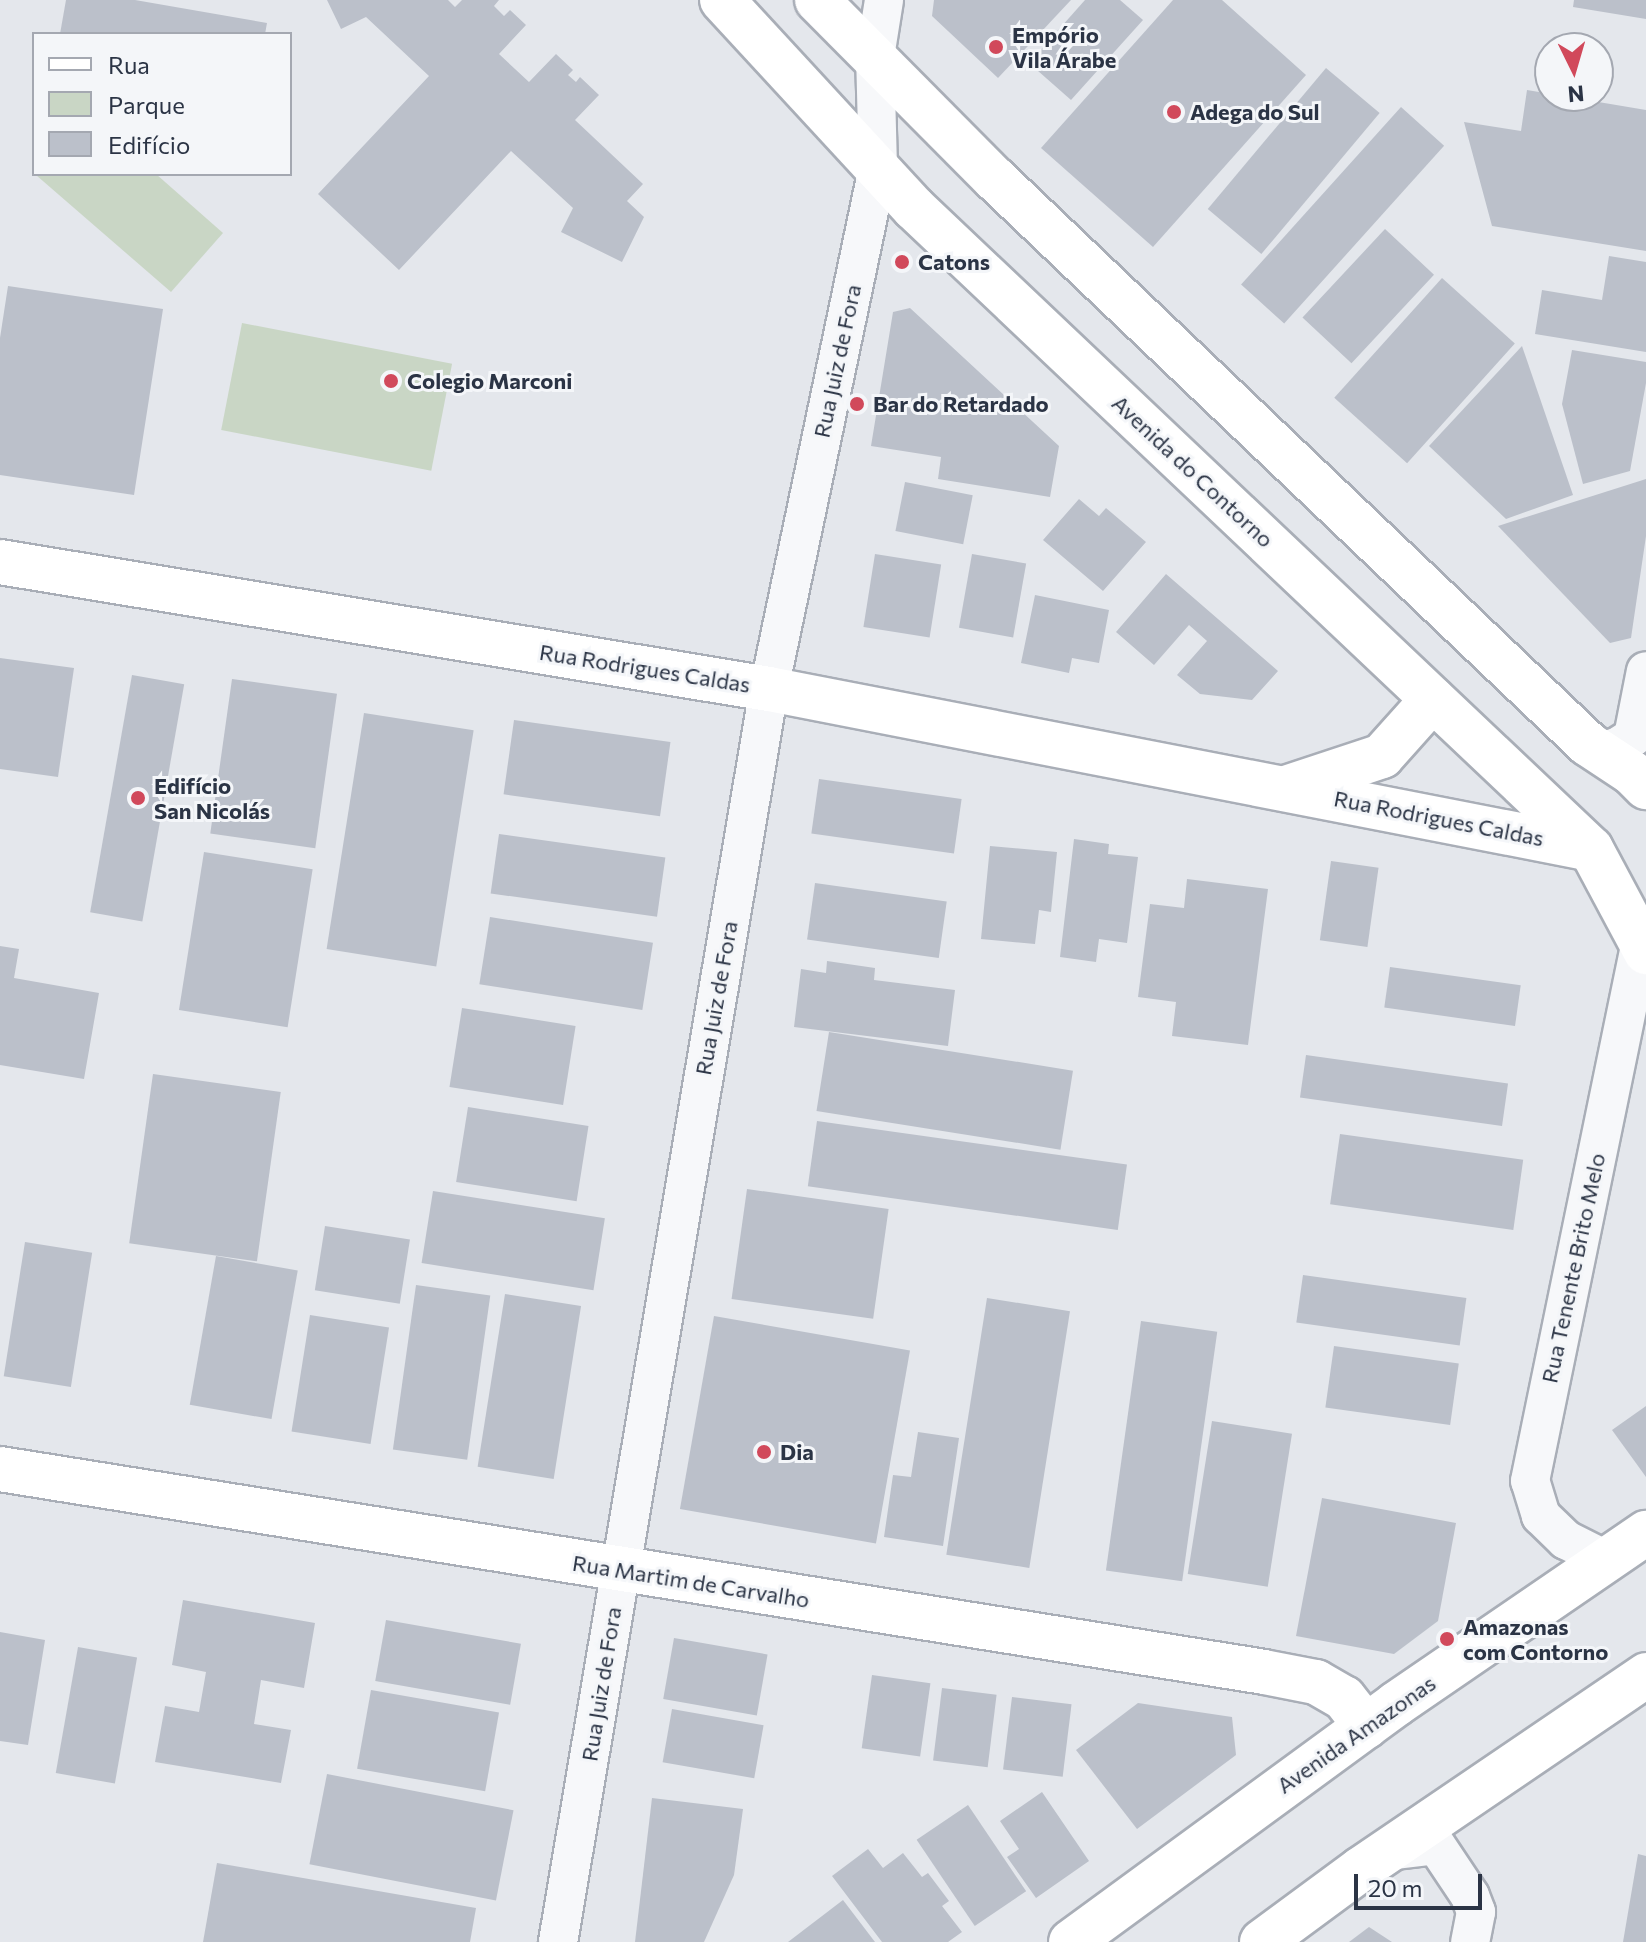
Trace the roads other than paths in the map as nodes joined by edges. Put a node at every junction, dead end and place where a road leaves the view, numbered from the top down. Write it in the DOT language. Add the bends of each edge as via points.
graph roads {
  1 [pos="722,0"];
  2 [pos="817,0"];
  3 [pos="884,0"];
  4 [pos="875,57"];
  5 [pos="878,168"];
  6 [pos="0,562"];
  7 [pos="1646,671"];
  8 [pos="769,689"];
  9 [pos="1433,699"];
  10 [pos="1588,744"];
  11 [pos="1646,787"];
  12 [pos="1287,788"];
  13 [pos="1591,849"];
  14 [pos="1643,946"];
  15 [pos="0,1469"];
  16 [pos="1646,1533"];
  17 [pos="1606,1560"];
  18 [pos="620,1570"];
  19 [pos="1646,1675"];
  20 [pos="1366,1726"];
  21 [pos="1388,1851"];
  22 [pos="1473,1927"];
  23 [pos="558,1942"];
  24 [pos="1071,1942"];
  25 [pos="1262,1942"];
  1 -- 5 [label="main road, Avenida do Contorno"];
  2 -- 4 [label="main road"];
  3 -- 4 [label="street, Rua Juiz de Fora"];
  4 -- 5 [label="street, Rua Juiz de Fora"];
  4 -- 10 [label="main road" via="995,179"];
  5 -- 8 [label="street, Rua Juiz de Fora"];
  5 -- 9 [label="main road, Avenida do Contorno" via="914,208"];
  6 -- 8 [label="main road, Rua Rodrigues Caldas"];
  7 -- 10 [label="street" via="1633,737 1602,751"];
  8 -- 12 [label="main road, Rua Rodrigues Caldas"];
  8 -- 18 [label="street, Rua Juiz de Fora"];
  9 -- 12 [label="main road, Rua Rodrigues Caldas" via="1382,756"];
  9 -- 13 [label="main road, Avenida do Contorno"];
  10 -- 11 [label="main road"];
  12 -- 13 [label="main road, Rua Rodrigues Caldas"];
  13 -- 14 [label="main road, Avenida do Contorno"];
  14 -- 17 [label="street, Rua Tenente Brito Melo" via="1530,1481 1541,1516 1566,1540"];
  15 -- 18 [label="main road, Rua Martim de Carvalho"];
  16 -- 17 [label="main road, Avenida Amazonas"];
  17 -- 20 [label="main road, Avenida Amazonas"];
  18 -- 20 [label="main road, Rua Martim de Carvalho" via="1316,1682 1344,1698"];
  18 -- 23 [label="street, Rua Juiz de Fora"];
  19 -- 21 [label="main road"];
  20 -- 24 [label="main road, Avenida Amazonas"];
  21 -- 22 [label="street" via="1436,1845 1470,1896"];
  21 -- 25 [label="main road"];
}
